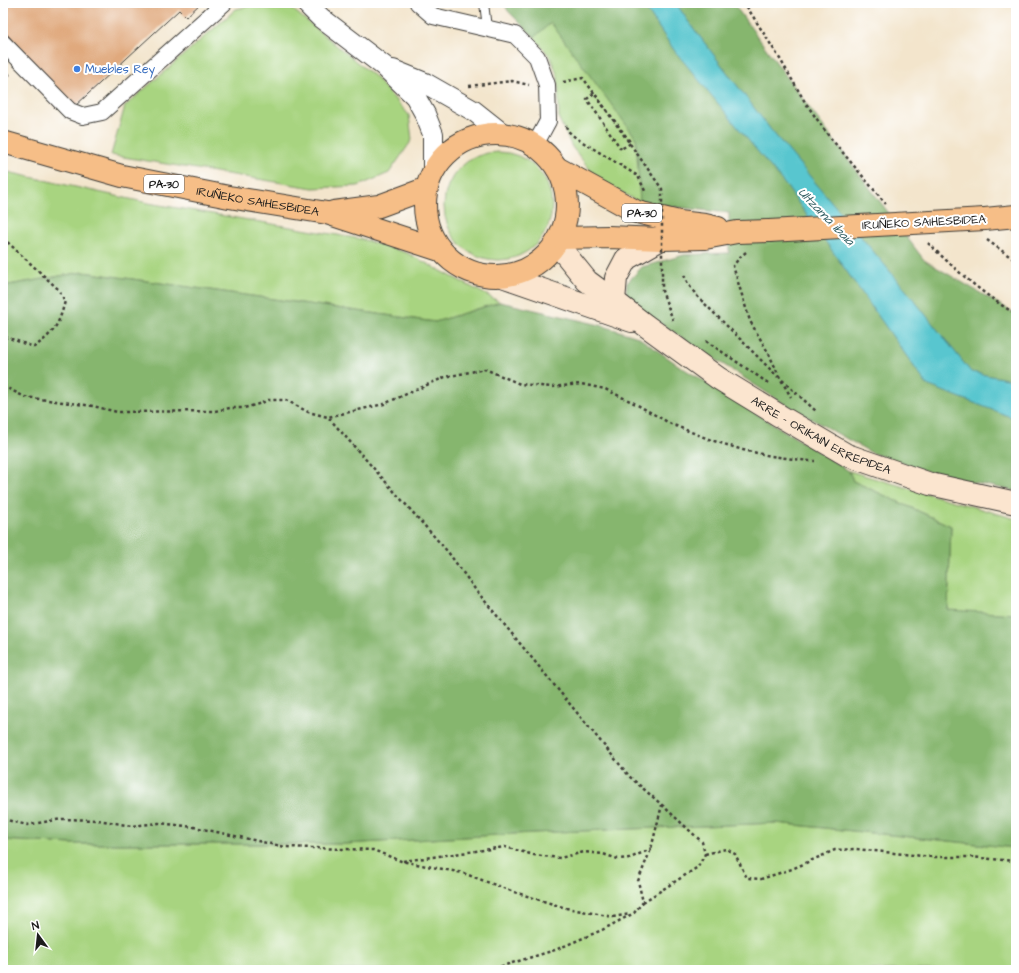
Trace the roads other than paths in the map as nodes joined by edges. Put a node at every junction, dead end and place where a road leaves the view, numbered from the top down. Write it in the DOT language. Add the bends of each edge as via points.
graph roads {
  1 [pos="224,3"];
  2 [pos="306,3"];
  3 [pos="418,3"];
  4 [pos="484,3"];
  5 [pos="487,28"];
  6 [pos="3,43"];
  7 [pos="384,66"];
  8 [pos="503,134"];
  9 [pos="3,142"];
  10 [pos="535,145"];
  11 [pos="557,168"];
  12 [pos="429,179"];
  13 [pos="327,213"];
  14 [pos="1016,216"];
  15 [pos="737,232"];
  16 [pos="661,239"];
  17 [pos="559,241"];
  18 [pos="437,249"];
  19 [pos="505,277"];
  20 [pos="614,301"];
  21 [pos="645,325"];
  22 [pos="1016,503"];
  1 -- 6 [label="street" via="102,112 83,116 70,111"];
  2 -- 7 [label="street" via="320,18"];
  3 -- 5 [label="street" via="433,16"];
  4 -- 5 [label="lane"];
  5 -- 10 [label="street" via="515,35 537,57 547,85 548,121"];
  7 -- 8 [label="street" via="425,83 474,111"];
  7 -- 12 [label="street" via="415,96 433,134"];
  8 -- 10 [label="highway, PA-30"];
  8 -- 12 [label="highway, PA-30" via="476,136 451,149"];
  9 -- 13 [label="highway, IRUÑEKO SAIHESBIDEA / PA-30" via="122,176"];
  10 -- 11 [label="highway, PA-30" via="548,155"];
  11 -- 15 [label="highway, IRUÑEKO SAIHESBIDEA / PA-30" via="637,212"];
  11 -- 17 [label="highway, PA-30" via="565,185 568,203 566,221"];
  12 -- 13 [label="highway, IRUÑEKO SAIHESBIDEA / PA-30" via="380,206"];
  12 -- 18 [label="highway" via="425,220"];
  13 -- 18 [label="highway, IRUÑEKO SAIHESBIDEA / PA-30"];
  14 -- 15 [label="highway, IRUÑEKO SAIHESBIDEA / PA-30, bridge" via="983,227"];
  15 -- 16 [label="highway, IRUÑEKO SAIHESBIDEA / PA-30" via="705,238"];
  16 -- 17 [label="highway, IRUÑEKO SAIHESBIDEA / PA-30" via="608,237"];
  16 -- 20 [label="main road" via="626,259 616,278"];
  17 -- 19 [label="highway, PA-30" via="540,263"];
  17 -- 20 [label="main road, ARRE - ORIKAIN ERREPIDEA" via="587,281"];
  18 -- 19 [label="highway, PA-30" via="467,272"];
  19 -- 21 [label="main road, ARRE - ORIKAIN ERREPIDEA"];
  20 -- 21 [label="main road, ARRE - ORIKAIN ERREPIDEA"];
  21 -- 22 [label="main road, ARRE - ORIKAIN ERREPIDEA" via="718,378 847,455 930,484"];
}
